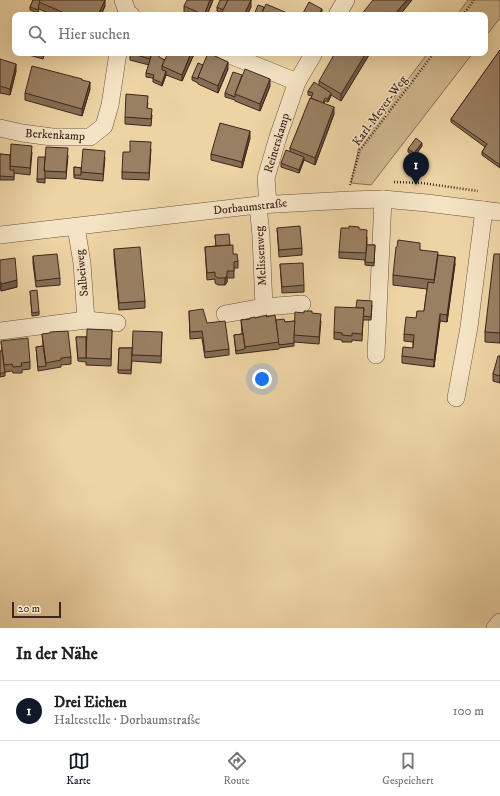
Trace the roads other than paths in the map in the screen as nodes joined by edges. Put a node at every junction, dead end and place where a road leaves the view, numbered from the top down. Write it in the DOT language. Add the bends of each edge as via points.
graph roads {
  1 [pos="346,0"];
  2 [pos="339,12"];
  3 [pos="118,56"];
  4 [pos="232,56"];
  5 [pos="312,56"];
  6 [pos="297,82"];
  7 [pos="0,128"];
  8 [pos="383,199"];
  9 [pos="263,205"];
  10 [pos="492,211"];
  11 [pos="76,227"];
  12 [pos="0,235"];
  13 [pos="302,304"];
  14 [pos="264,307"];
  15 [pos="225,314"];
  16 [pos="86,320"];
  17 [pos="117,323"];
  18 [pos="0,331"];
  19 [pos="376,355"];
  20 [pos="456,398"];
  21 [pos="500,622"];
  22 [pos="495,628"];
  1 -- 2 [label="street"];
  3 -- 7 [label="street, Berkenkamp" via="104,126 90,137 52,137"];
  4 -- 6 [label="street"];
  5 -- 6 [label="street, Reinerskamp"];
  6 -- 9 [label="street, Reinerskamp" via="266,178"];
  8 -- 9 [label="street, Dorbaumstraße"];
  8 -- 10 [label="street, Dorbaumstraße"];
  8 -- 19 [label="street"];
  9 -- 11 [label="street, Dorbaumstraße"];
  9 -- 14 [label="street, Melissenweg" via="261,236"];
  10 -- 20 [label="street"];
  11 -- 12 [label="street, Dorbaumstraße"];
  11 -- 16 [label="street, Salbeiweg" via="82,263"];
  13 -- 14 [label="street"];
  14 -- 15 [label="street"];
  16 -- 17 [label="street"];
  16 -- 18 [label="street"];
  21 -- 22 [label="street"];
}
